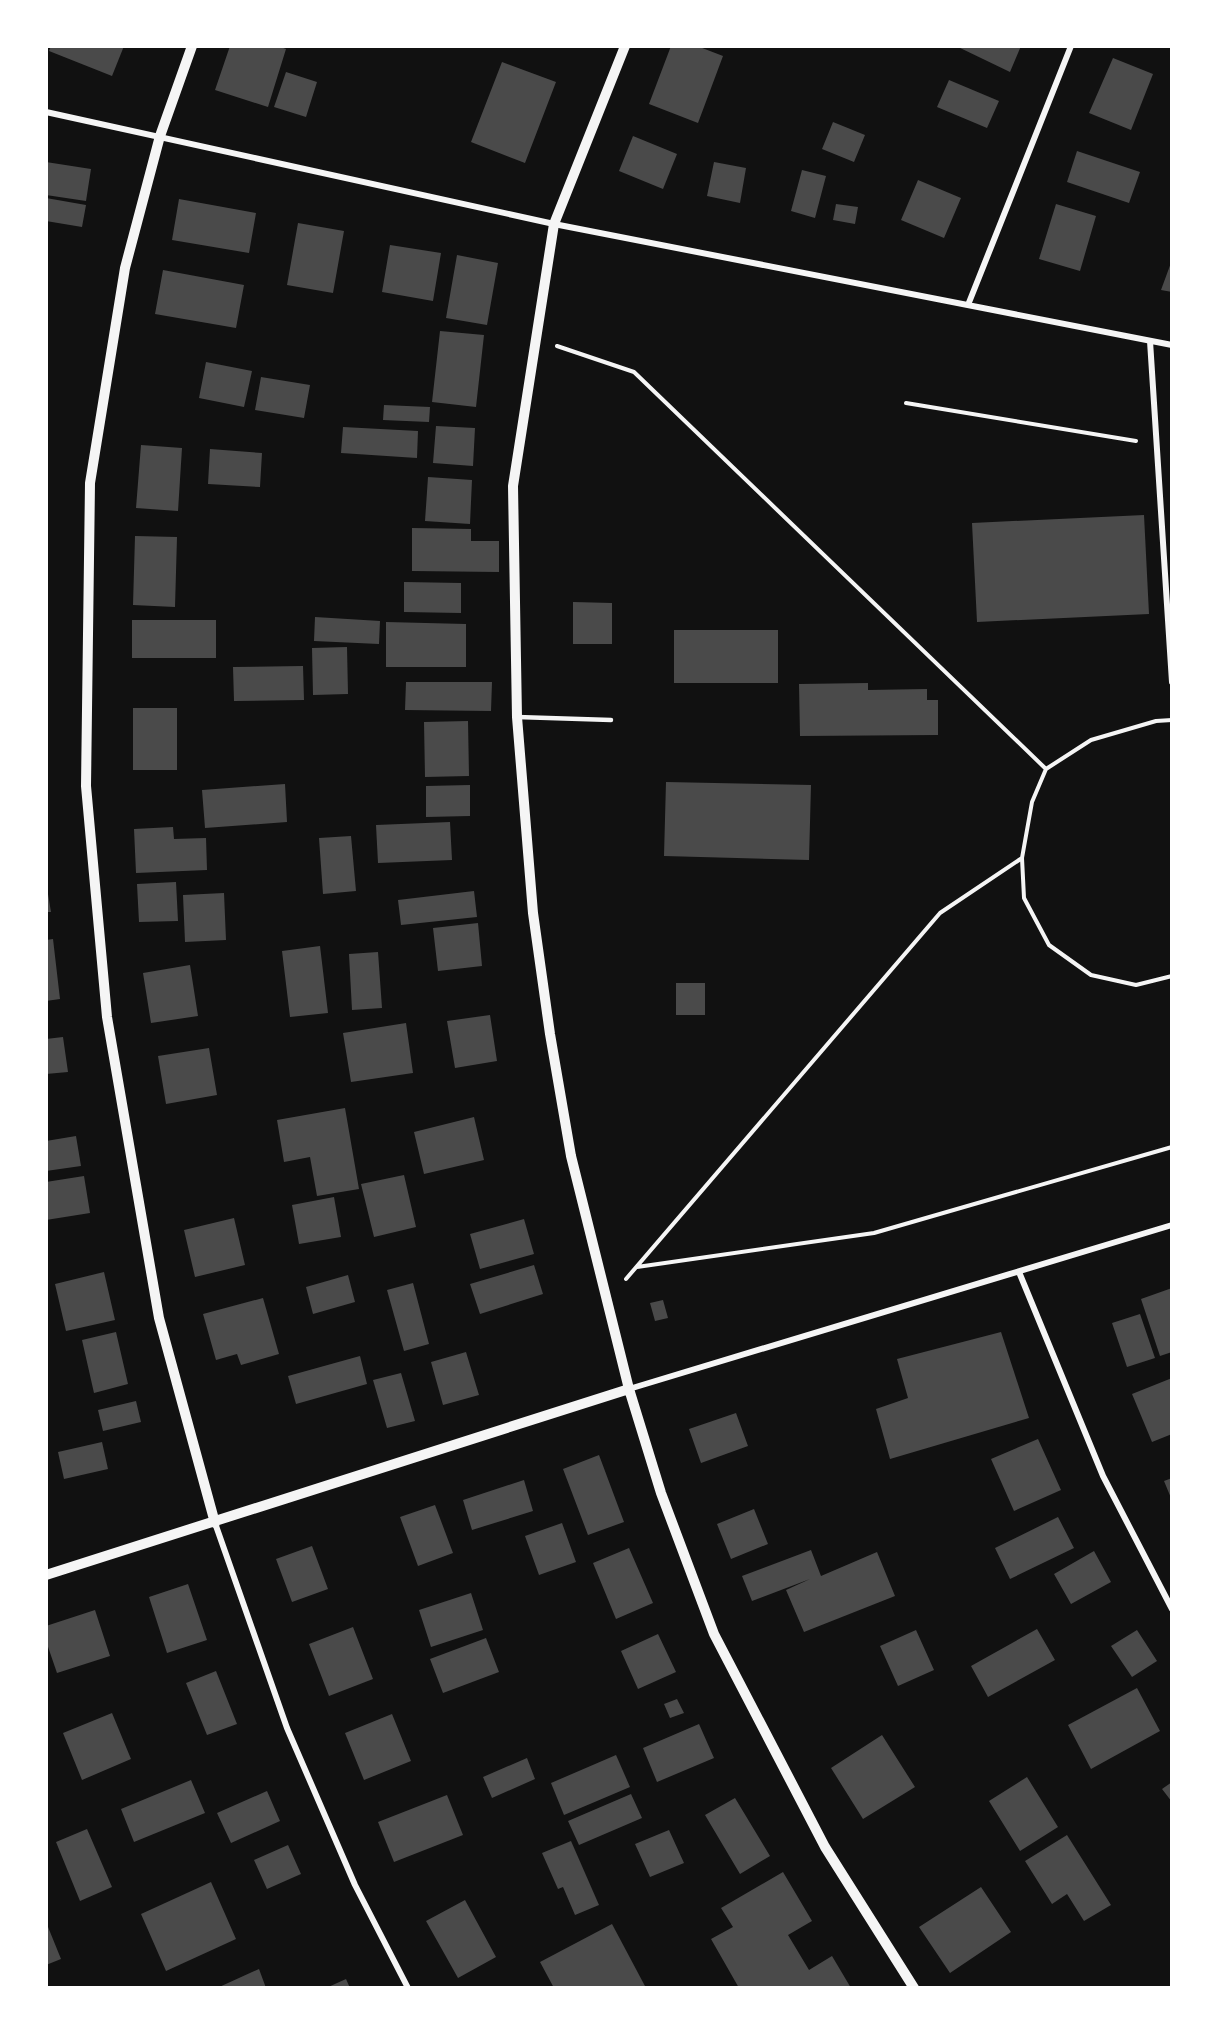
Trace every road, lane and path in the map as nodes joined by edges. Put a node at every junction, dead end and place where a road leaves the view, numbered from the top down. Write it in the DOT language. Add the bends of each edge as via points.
graph roads {
  1 [pos="192,46"];
  2 [pos="625,46"];
  3 [pos="1071,46"];
  4 [pos="46,112"];
  5 [pos="160,136"];
  6 [pos="554,224"];
  7 [pos="968,305"];
  8 [pos="534,339"];
  9 [pos="1150,341"];
  10 [pos="1172,345"];
  11 [pos="906,403"];
  12 [pos="1156,445"];
  13 [pos="1172,682"];
  14 [pos="518,717"];
  15 [pos="611,720"];
  16 [pos="1172,720"];
  17 [pos="1046,769"];
  18 [pos="1022,858"];
  19 [pos="1172,976"];
  20 [pos="1172,1147"];
  21 [pos="1172,1225"];
  22 [pos="636,1267"];
  23 [pos="1019,1272"];
  24 [pos="607,1300"];
  25 [pos="629,1389"];
  26 [pos="215,1523"];
  27 [pos="46,1575"];
  28 [pos="1172,1609"];
  29 [pos="408,1988"];
  30 [pos="914,1988"];
  1 -- 5 [label="street"];
  2 -- 6 [label="street"];
  3 -- 7 [label="street"];
  4 -- 5 [label="street"];
  5 -- 6 [label="street"];
  5 -- 26 [label="street" via="125,268 90,483 86,786 107,1017 157,1307"];
  6 -- 7 [label="street"];
  6 -- 8 [label="street"];
  7 -- 9 [label="street"];
  8 -- 14 [label="street" via="513,486"];
  8 -- 17 [label="path" via="634,372"];
  9 -- 10 [label="street"];
  9 -- 12 [label="street"];
  11 -- 12 [label="path"];
  12 -- 13 [label="street"];
  14 -- 15 [label="lane"];
  14 -- 24 [label="street" via="533,912 550,1034 571,1156"];
  16 -- 17 [label="path" via="1091,740"];
  17 -- 18 [label="path" via="1032,802"];
  18 -- 19 [label="path" via="1024,898 1049,945 1091,975 1137,985"];
  18 -- 22 [label="path" via="940,913"];
  20 -- 22 [label="path" via="874,1233"];
  21 -- 23 [label="street"];
  22 -- 24 [label="path"];
  23 -- 25 [label="street"];
  23 -- 28 [label="street" via="1103,1476"];
  24 -- 25 [label="street"];
  25 -- 26 [label="street"];
  25 -- 30 [label="street" via="661,1493 714,1634 825,1847"];
  26 -- 27 [label="street"];
  26 -- 29 [label="street" via="287,1728 355,1885"];
}
